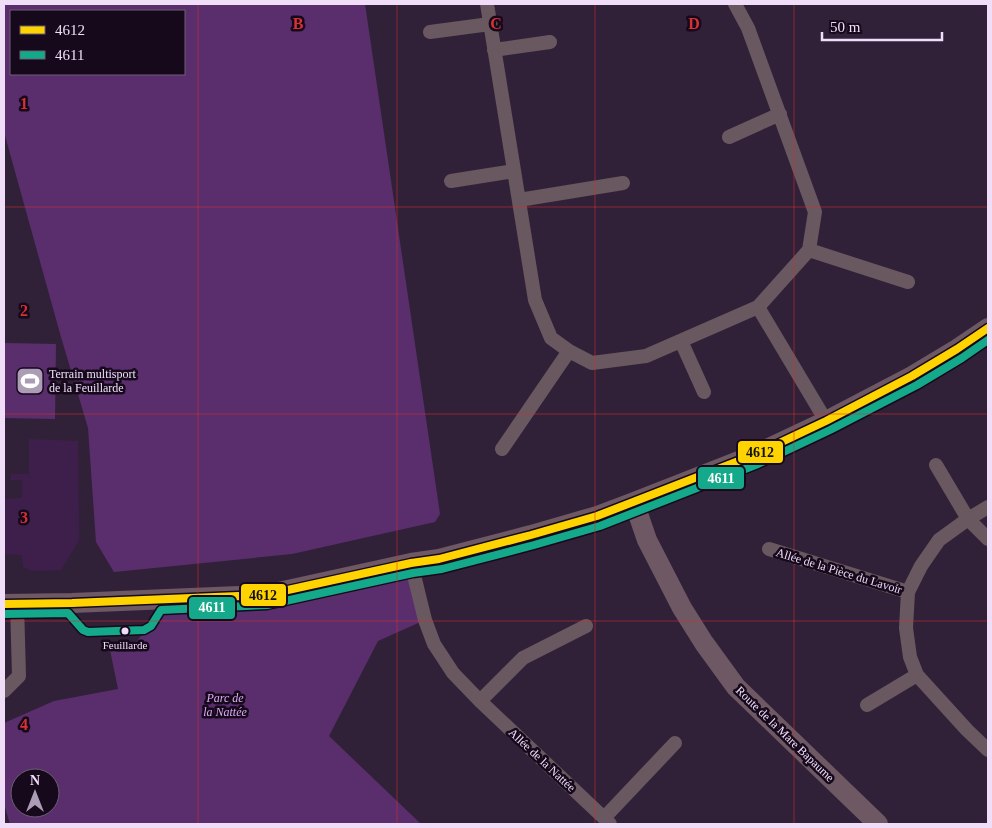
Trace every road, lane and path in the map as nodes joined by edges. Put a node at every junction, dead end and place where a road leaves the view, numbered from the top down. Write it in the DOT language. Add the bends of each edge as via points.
graph roads {
  1 [pos="487,4"];
  2 [pos="735,4"];
  3 [pos="490,24"];
  4 [pos="430,32"];
  5 [pos="550,42"];
  6 [pos="494,50"];
  7 [pos="780,114"];
  8 [pos="728,137"];
  9 [pos="514,171"];
  10 [pos="451,181"];
  11 [pos="623,183"];
  12 [pos="519,200"];
  13 [pos="809,250"];
  14 [pos="908,282"];
  15 [pos="758,307"];
  16 [pos="988,328"];
  17 [pos="681,341"];
  18 [pos="569,351"];
  19 [pos="704,392"];
  20 [pos="826,421"];
  21 [pos="502,449"];
  22 [pos="936,465"];
  23 [pos="634,502"];
  24 [pos="988,508"];
  25 [pos="968,519"];
  26 [pos="988,539"];
  27 [pos="769,550"];
  28 [pos="411,563"];
  29 [pos="908,592"];
  30 [pos="10,604"];
  31 [pos="586,626"];
  32 [pos="917,675"];
  33 [pos="4,691"];
  34 [pos="480,702"];
  35 [pos="867,705"];
  36 [pos="675,744"];
  37 [pos="988,750"];
  38 [pos="607,821"];
  39 [pos="878,824"];
  1 -- 3 [label="street"];
  2 -- 7 [label="street" via="748,28"];
  3 -- 4 [label="street"];
  3 -- 6 [label="street"];
  5 -- 6 [label="street"];
  6 -- 9 [label="street"];
  7 -- 8 [label="street"];
  7 -- 13 [label="street" via="815,212"];
  9 -- 10 [label="street"];
  9 -- 12 [label="street"];
  11 -- 12 [label="street"];
  12 -- 18 [label="street" via="535,300 551,338"];
  13 -- 14 [label="street"];
  13 -- 15 [label="street"];
  15 -- 17 [label="street"];
  15 -- 20 [label="street"];
  16 -- 20 [label="street" via="912,376"];
  17 -- 18 [label="street" via="646,356 592,363"];
  17 -- 19 [label="street"];
  18 -- 21 [label="street"];
  20 -- 23 [label="street"];
  22 -- 25 [label="street"];
  23 -- 28 [label="street" via="531,535"];
  23 -- 39 [label="street, Route de la Mare Bapaume" via="647,540 682,608 736,687"];
  24 -- 25 [label="street, Allée de la Pièce du Lavoir"];
  25 -- 26 [label="street"];
  25 -- 29 [label="street, Allée de la Pièce du Lavoir" via="939,540"];
  27 -- 29 [label="street, Allée de la Pièce du Lavoir"];
  28 -- 30 [label="street" via="265,595"];
  28 -- 34 [label="street, Allée de la Nattée" via="434,644 453,673"];
  29 -- 32 [label="street, Allée de la Pièce du Lavoir" via="906,628 910,657"];
  30 -- 33 [label="street" via="19,676"];
  31 -- 34 [label="street" via="523,658"];
  32 -- 35 [label="street"];
  32 -- 37 [label="street, Allée de la Pièce du Lavoir"];
  34 -- 38 [label="street, Allée de la Nattée"];
  36 -- 38 [label="street, Allée de la Nattée"];
}
